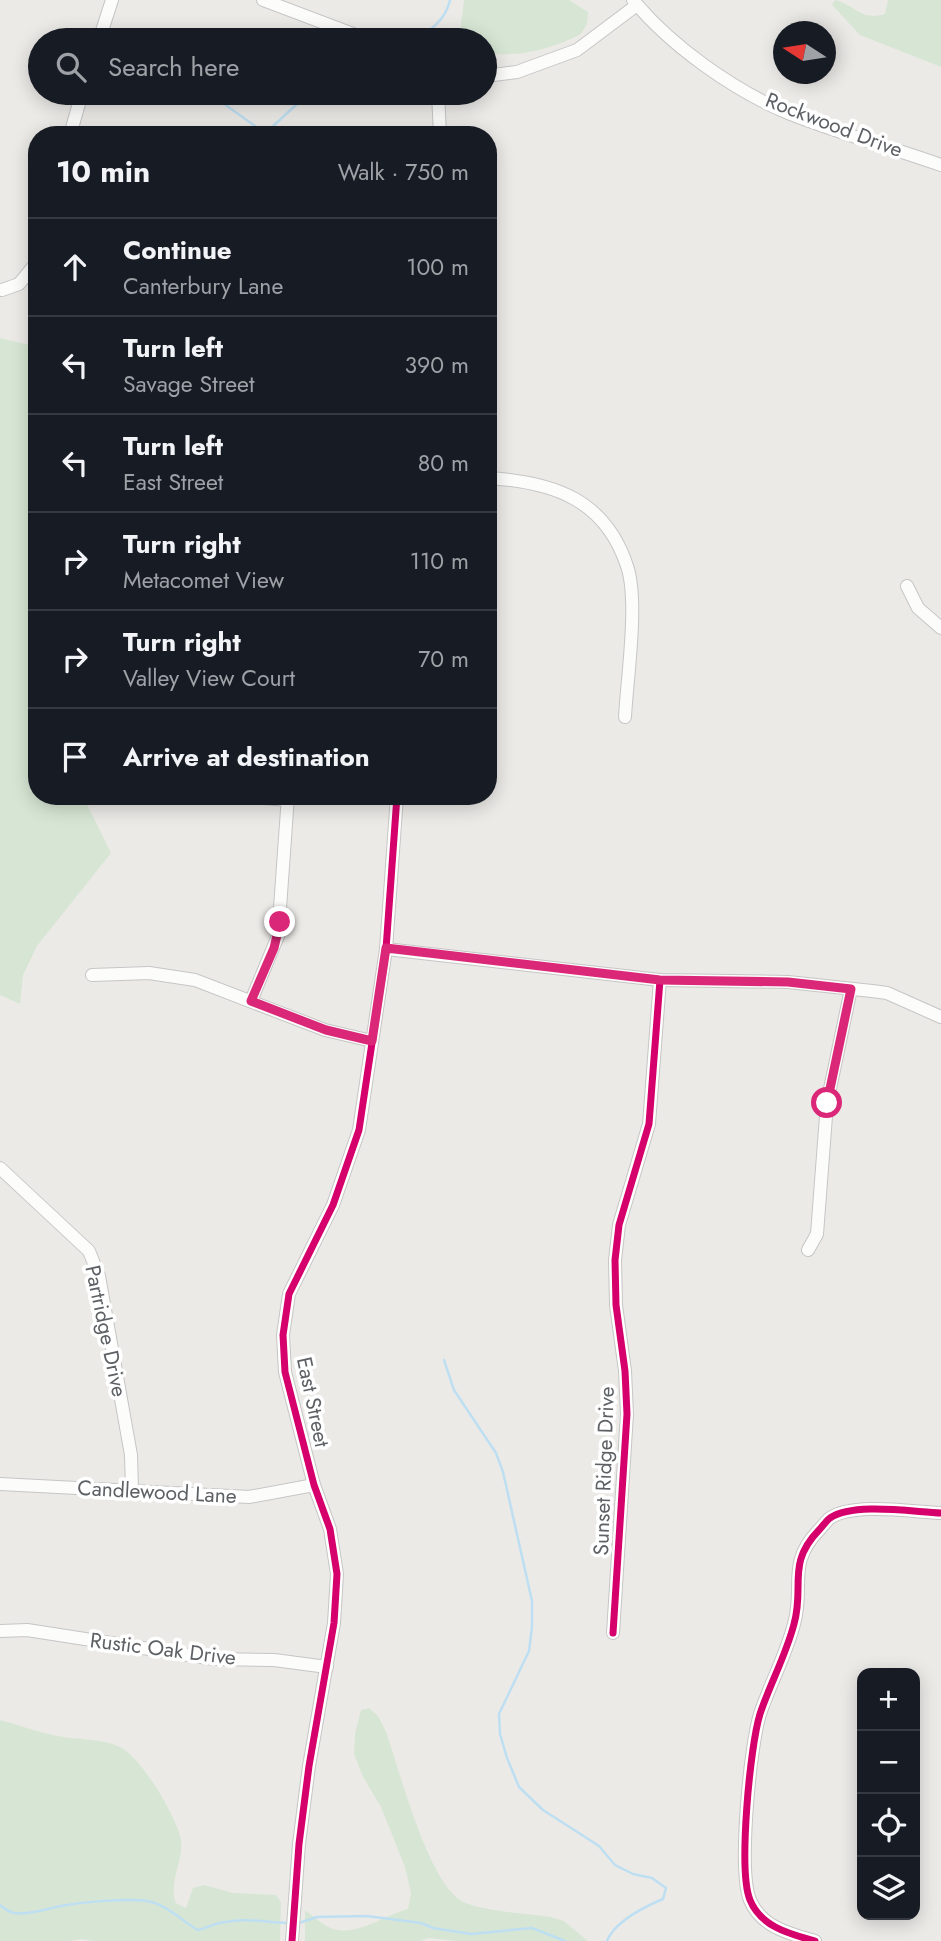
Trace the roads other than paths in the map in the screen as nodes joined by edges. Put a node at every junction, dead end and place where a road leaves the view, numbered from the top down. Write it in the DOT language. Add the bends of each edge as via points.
graph roads {
  1 [pos="112,0"];
  2 [pos="263,0"];
  3 [pos="635,2"];
  4 [pos="103,28"];
  5 [pos="337,28"];
  6 [pos="497,74"];
  7 [pos="79,105"];
  8 [pos="439,105"];
  9 [pos="73,126"];
  10 [pos="440,126"];
  11 [pos="941,164"];
  12 [pos="28,273"];
  13 [pos="2,290"];
  14 [pos="497,478"];
  15 [pos="907,586"];
  16 [pos="941,628"];
  17 [pos="625,717"];
  18 [pos="287,805"];
  19 [pos="396,805"];
  20 [pos="386,948"];
  21 [pos="92,975"];
  22 [pos="660,980"];
  23 [pos="851,989"];
  24 [pos="251,1001"];
  25 [pos="941,1017"];
  26 [pos="372,1041"];
  27 [pos="0,1168"];
  28 [pos="808,1250"];
  29 [pos="0,1484"];
  30 [pos="314,1485"];
  31 [pos="132,1490"];
  32 [pos="941,1513"];
  33 [pos="0,1631"];
  34 [pos="613,1633"];
  35 [pos="327,1667"];
  36 [pos="292,1941"];
  37 [pos="815,1941"];
  1 -- 4 [label="street"];
  2 -- 5 [label="street"];
  3 -- 6 [label="street" via="577,50"];
  3 -- 11 [label="street, Rockwood Drive" via="678,44 724,79 775,106"];
  7 -- 9 [label="street"];
  8 -- 10 [label="street"];
  12 -- 13 [label="street" via="19,284"];
  14 -- 17 [label="street" via="550,486 585,504 612,532 628,567 632,606"];
  15 -- 16 [label="street" via="918,608"];
  18 -- 24 [label="street" via="278,936"];
  19 -- 20 [label="street, East Street"];
  20 -- 22 [label="street"];
  20 -- 26 [label="street, East Street"];
  21 -- 24 [label="street" via="149,973 195,980"];
  22 -- 23 [label="street" via="788,982"];
  22 -- 34 [label="street, Sunset Ridge Drive" via="649,1124 619,1225 615,1260 627,1414"];
  23 -- 25 [label="street" via="887,993"];
  23 -- 28 [label="street" via="827,1103 817,1234"];
  24 -- 26 [label="street" via="326,1030"];
  26 -- 30 [label="street, East Street" via="359,1130 333,1205 289,1294 283,1335 285,1373"];
  27 -- 31 [label="street, Partridge Drive" via="89,1251 102,1290 131,1455"];
  29 -- 31 [label="street, Candlewood Lane"];
  30 -- 31 [label="street, Candlewood Lane" via="249,1497"];
  30 -- 35 [label="street, East Street" via="330,1529 337,1574"];
  32 -- 37 [label="street" via="855,1510 831,1518 808,1542 797,1566 795,1623 756,1731 746,1880 751,1901 767,1923"];
  33 -- 35 [label="street, Rustic Oak Drive" via="27,1630 214,1659"];
  35 -- 36 [label="street, East Street" via="299,1844"];
}
